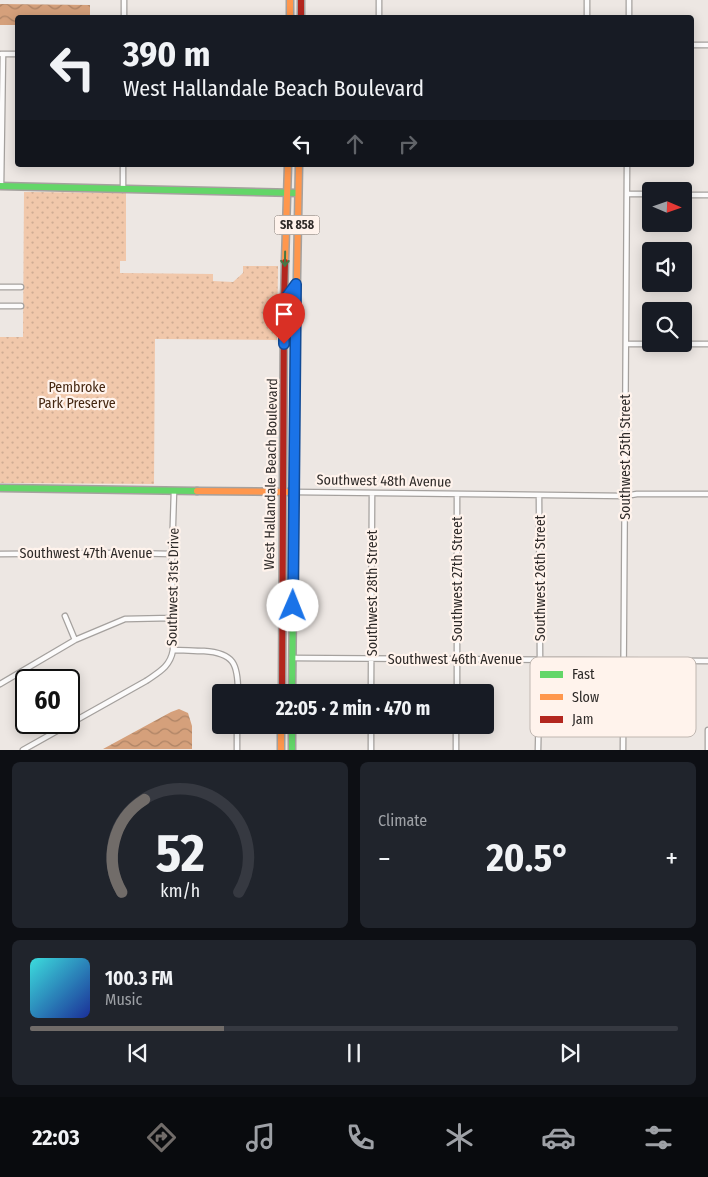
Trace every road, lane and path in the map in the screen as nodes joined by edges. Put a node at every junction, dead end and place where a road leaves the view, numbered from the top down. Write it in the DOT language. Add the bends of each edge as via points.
graph roads {
  1 [pos="124,0"];
  2 [pos="290,0"];
  3 [pos="301,0"];
  4 [pos="379,0"];
  5 [pos="587,0"];
  6 [pos="629,0"];
  7 [pos="124,15"];
  8 [pos="290,15"];
  9 [pos="300,15"];
  10 [pos="379,15"];
  11 [pos="587,15"];
  12 [pos="629,15"];
  13 [pos="708,44"];
  14 [pos="694,45"];
  15 [pos="1,54"];
  16 [pos="15,54"];
  17 [pos="123,167"];
  18 [pos="288,167"];
  19 [pos="299,167"];
  20 [pos="627,167"];
  21 [pos="0,186"];
  22 [pos="123,189"];
  23 [pos="288,193"];
  24 [pos="298,194"];
  25 [pos="627,194"];
  26 [pos="642,194"];
  27 [pos="692,194"];
  28 [pos="708,195"];
  29 [pos="296,284"];
  30 [pos="0,287"];
  31 [pos="21,287"];
  32 [pos="284,303"];
  33 [pos="0,306"];
  34 [pos="21,306"];
  35 [pos="626,344"];
  36 [pos="708,344"];
  37 [pos="0,488"];
  38 [pos="174,491"];
  39 [pos="294,492"];
  40 [pos="284,493"];
  41 [pos="372,494"];
  42 [pos="708,494"];
  43 [pos="457,495"];
  44 [pos="539,496"];
  45 [pos="625,496"];
  46 [pos="0,554"];
  47 [pos="172,554"];
  48 [pos="282,595"];
  49 [pos="66,616"];
  50 [pos="172,618"];
  51 [pos="75,640"];
  52 [pos="172,650"];
  53 [pos="540,657"];
  54 [pos="624,657"];
  55 [pos="292,658"];
  56 [pos="372,659"];
  57 [pos="457,659"];
  58 [pos="282,660"];
  59 [pos="530,660"];
  60 [pos="0,684"];
  61 [pos="238,684"];
  62 [pos="282,684"];
  63 [pos="288,684"];
  64 [pos="292,684"];
  65 [pos="371,684"];
  66 [pos="457,684"];
  67 [pos="708,730"];
  68 [pos="238,734"];
  69 [pos="281,734"];
  70 [pos="292,734"];
  71 [pos="371,734"];
  72 [pos="456,734"];
  73 [pos="538,737"];
  74 [pos="623,737"];
  75 [pos="23,750"];
  76 [pos="237,750"];
  77 [pos="281,750"];
  78 [pos="292,750"];
  79 [pos="371,750"];
  80 [pos="456,750"];
  81 [pos="538,750"];
  82 [pos="623,750"];
  83 [pos="708,750"];
  1 -- 7 [label="street"];
  2 -- 8 [label="main road"];
  3 -- 9 [label="main road"];
  4 -- 10 [label="street"];
  5 -- 11 [label="street"];
  6 -- 12 [label="street"];
  13 -- 14 [label="street"];
  15 -- 16 [label="street"];
  15 -- 21 [label="street"];
  17 -- 22 [label="street"];
  18 -- 23 [label="main road, West Hallandale Beach Boulevard / SR 858"];
  19 -- 24 [label="main road, West Hallandale Beach Boulevard / SR 858"];
  20 -- 25 [label="street, Southwest 25th Street"];
  21 -- 22 [label="main road"];
  22 -- 23 [label="main road"];
  23 -- 24 [label="main road"];
  23 -- 32 [label="main road, West Hallandale Beach Boulevard / SR 858, one-way"];
  24 -- 29 [label="main road, West Hallandale Beach Boulevard / SR 858"];
  25 -- 26 [label="street"];
  25 -- 35 [label="street, Southwest 25th Street"];
  27 -- 28 [label="street"];
  29 -- 32 [label="main road"];
  29 -- 39 [label="main road, West Hallandale Beach Boulevard / SR 858"];
  30 -- 31 [label="street"];
  32 -- 40 [label="main road, West Hallandale Beach Boulevard / SR 858"];
  33 -- 34 [label="street"];
  35 -- 36 [label="street"];
  35 -- 45 [label="street, Southwest 25th Street"];
  37 -- 38 [label="main road, Southwest 48th Avenue"];
  38 -- 40 [label="main road, Southwest 48th Avenue"];
  38 -- 47 [label="street, Southwest 31st Drive"];
  39 -- 40 [label="main road, Southwest 48th Avenue"];
  39 -- 41 [label="street, Southwest 48th Avenue"];
  39 -- 55 [label="main road, West Hallandale Beach Boulevard / SR 858"];
  40 -- 48 [label="main road, West Hallandale Beach Boulevard / SR 858"];
  41 -- 43 [label="street, Southwest 48th Avenue"];
  41 -- 56 [label="street, Southwest 28th Street"];
  42 -- 45 [label="street, Southwest 48th Avenue"];
  43 -- 44 [label="street, Southwest 48th Avenue"];
  43 -- 57 [label="street, Southwest 27th Street"];
  44 -- 45 [label="street, Southwest 48th Avenue"];
  44 -- 53 [label="street, Southwest 26th Street"];
  45 -- 54 [label="street, Southwest 25th Street"];
  46 -- 47 [label="street, Southwest 47th Avenue"];
  47 -- 50 [label="street, Southwest 31st Drive"];
  48 -- 55 [label="main road" via="287,607 287,646"];
  48 -- 58 [label="main road, West Hallandale Beach Boulevard / SR 858"];
  49 -- 51 [label="street"];
  50 -- 51 [label="street" via="125,620"];
  50 -- 52 [label="street, Southwest 31st Drive"];
  51 -- 60 [label="street"];
  52 -- 61 [label="street" via="226,655 235,668"];
  52 -- 75 [label="street, Southwest 31st Drive" via="164,669"];
  55 -- 56 [label="street, Southwest 46th Avenue"];
  55 -- 64 [label="main road, West Hallandale Beach Boulevard / SR 858"];
  56 -- 57 [label="street, Southwest 46th Avenue"];
  56 -- 65 [label="street, Southwest 28th Street"];
  57 -- 59 [label="street, Southwest 46th Avenue"];
  57 -- 66 [label="street, Southwest 27th Street"];
  58 -- 62 [label="main road, West Hallandale Beach Boulevard / SR 858"];
  58 -- 63 [label="main road" via="288,668"];
  67 -- 83 [label="street"];
  68 -- 76 [label="street"];
  69 -- 77 [label="main road"];
  70 -- 78 [label="main road"];
  71 -- 79 [label="street"];
  72 -- 80 [label="street"];
  73 -- 81 [label="street, Southwest 26th Street"];
  74 -- 82 [label="street, Southwest 25th Street"];
}
